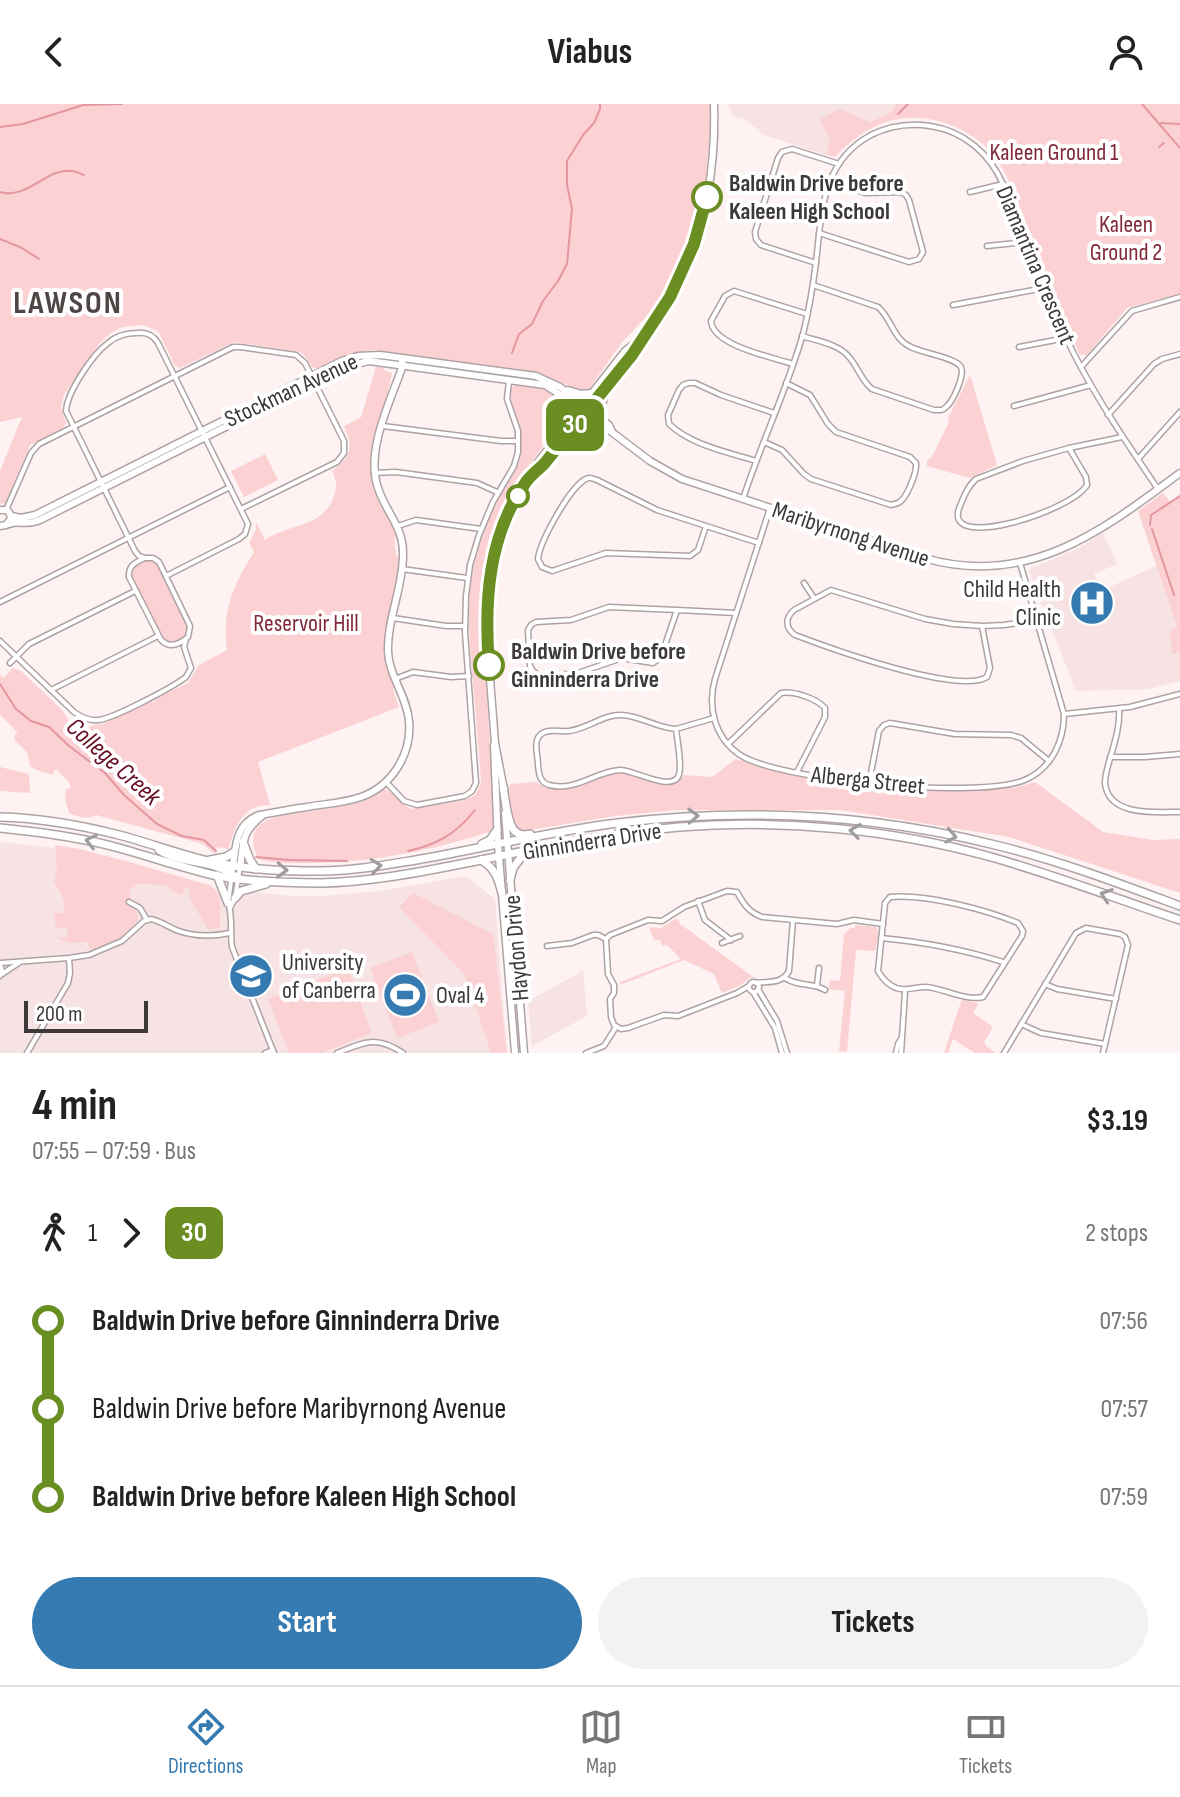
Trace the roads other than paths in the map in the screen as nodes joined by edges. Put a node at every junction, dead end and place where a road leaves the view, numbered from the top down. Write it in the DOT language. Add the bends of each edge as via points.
graph roads {
  1 [pos="714,104"];
  2 [pos="839,164"];
  3 [pos="829,182"];
  4 [pos="1003,184"];
  5 [pos="970,192"];
  6 [pos="819,233"];
  7 [pos="1026,242"];
  8 [pos="987,246"];
  9 [pos="816,263"];
  10 [pos="813,285"];
  11 [pos="1044,288"];
  12 [pos="1180,297"];
  13 [pos="953,305"];
  14 [pos="808,314"];
  15 [pos="802,336"];
  16 [pos="641,338"];
  17 [pos="1066,338"];
  18 [pos="1019,347"];
  19 [pos="1180,354"];
  20 [pos="400,362"];
  21 [pos="793,364"];
  22 [pos="1081,367"];
  23 [pos="175,376"];
  24 [pos="509,379"];
  25 [pos="313,380"];
  26 [pos="786,383"];
  27 [pos="1091,385"];
  28 [pos="560,387"];
  29 [pos="605,388"];
  30 [pos="593,392"];
  31 [pos="566,398"];
  32 [pos="1014,406"];
  33 [pos="584,408"];
  34 [pos="1180,412"];
  35 [pos="774,413"];
  36 [pos="1108,415"];
  37 [pos="566,425"];
  38 [pos="575,425"];
  39 [pos="383,426"];
  40 [pos="73,427"];
  41 [pos="608,428"];
  42 [pos="204,434"];
  43 [pos="1122,437"];
  44 [pos="518,441"];
  45 [pos="763,441"];
  46 [pos="1069,448"];
  47 [pos="1138,459"];
  48 [pos="756,461"];
  49 [pos="374,473"];
  50 [pos="1180,473"];
  51 [pos="528,480"];
  52 [pos="102,485"];
  53 [pos="230,487"];
  54 [pos="1158,489"];
  55 [pos="498,493"];
  56 [pos="743,499"];
  57 [pos="770,508"];
  58 [pos="241,509"];
  59 [pos="6,512"];
  60 [pos="9,524"];
  61 [pos="0,526"];
  62 [pos="398,526"];
  63 [pos="706,526"];
  64 [pos="481,529"];
  65 [pos="128,538"];
  66 [pos="759,543"];
  67 [pos="135,551"];
  68 [pos="145,558"];
  69 [pos="134,563"];
  70 [pos="1020,563"];
  71 [pos="402,569"];
  72 [pos="166,576"];
  73 [pos="468,578"];
  74 [pos="804,583"];
  75 [pos="136,591"];
  76 [pos="814,598"];
  77 [pos="0,602"];
  78 [pos="677,610"];
  79 [pos="736,613"];
  80 [pos="393,618"];
  81 [pos="1037,620"];
  82 [pos="465,626"];
  83 [pos="982,626"];
  84 [pos="158,636"];
  85 [pos="186,639"];
  86 [pos="0,641"];
  87 [pos="174,645"];
  88 [pos="184,651"];
  89 [pos="16,657"];
  90 [pos="10,663"];
  91 [pos="469,676"];
  92 [pos="395,679"];
  93 [pos="51,690"];
  94 [pos="1180,694"];
  95 [pos="1119,709"];
  96 [pos="1064,714"];
  97 [pos="714,718"];
  98 [pos="676,729"];
  99 [pos="495,743"];
  100 [pos="728,744"];
  101 [pos="1180,754"];
  102 [pos="1110,757"];
  103 [pos="1049,761"];
  104 [pos="797,772"];
  105 [pos="386,782"];
  106 [pos="869,783"];
  107 [pos="503,786"];
  108 [pos="1180,812"];
  109 [pos="263,815"];
  110 [pos="0,817"];
  111 [pos="615,823"];
  112 [pos="0,828"];
  113 [pos="497,830"];
  114 [pos="243,842"];
  115 [pos="502,844"];
  116 [pos="153,846"];
  117 [pos="469,850"];
  118 [pos="527,850"];
  119 [pos="234,852"];
  120 [pos="503,855"];
  121 [pos="481,860"];
  122 [pos="208,861"];
  123 [pos="256,869"];
  124 [pos="235,872"];
  125 [pos="217,875"];
  126 [pos="510,880"];
  127 [pos="272,883"];
  128 [pos="502,893"];
  129 [pos="698,901"];
  130 [pos="129,902"];
  131 [pos="231,903"];
  132 [pos="1180,906"];
  133 [pos="147,920"];
  134 [pos="793,920"];
  135 [pos="1180,920"];
  136 [pos="883,924"];
  137 [pos="230,933"];
  138 [pos="740,936"];
  139 [pos="881,938"];
  140 [pos="606,939"];
  141 [pos="731,940"];
  142 [pos="722,943"];
  143 [pos="547,946"];
  144 [pos="69,958"];
  145 [pos="22,961"];
  146 [pos="1003,962"];
  147 [pos="0,964"];
  148 [pos="819,968"];
  149 [pos="1,975"];
  150 [pos="785,978"];
  151 [pos="1045,984"];
  152 [pos="817,985"];
  153 [pos="754,988"];
  154 [pos="825,990"];
  155 [pos="905,991"];
  156 [pos="1116,999"];
  157 [pos="1021,1024"];
  158 [pos="616,1027"];
  159 [pos="1105,1044"];
  160 [pos="273,1051"];
  161 [pos="27,1053"];
  162 [pos="265,1053"];
  163 [pos="337,1053"];
  164 [pos="403,1053"];
  165 [pos="515,1053"];
  166 [pos="524,1053"];
  167 [pos="586,1053"];
  168 [pos="784,1053"];
  169 [pos="899,1053"];
  170 [pos="1004,1053"];
  171 [pos="1103,1053"];
  1 -- 16 [label="street" via="713,159 694,244 670,297"];
  2 -- 3 [label="street, Diamantina Crescent"];
  2 -- 4 [label="street, Diamantina Crescent" via="881,131 927,125 970,142"];
  2 -- 9 [label="street" via="794,150 782,152 755,232 761,245"];
  3 -- 6 [label="street, Diamantina Crescent"];
  3 -- 6 [label="street" via="865,193 904,193 923,252 909,262"];
  4 -- 5 [label="street"];
  4 -- 7 [label="street, Diamantina Crescent"];
  6 -- 9 [label="street, Diamantina Crescent"];
  7 -- 8 [label="street"];
  7 -- 11 [label="street, Diamantina Crescent"];
  9 -- 10 [label="street, Diamantina Crescent"];
  10 -- 14 [label="street, Diamantina Crescent"];
  10 -- 15 [label="street" via="878,307 904,343 958,364 962,377 948,405 936,410 872,389 845,352"];
  11 -- 13 [label="street"];
  11 -- 17 [label="street, Diamantina Crescent"];
  12 -- 22 [label="street" via="1132,311"];
  14 -- 15 [label="street, Diamantina Crescent"];
  14 -- 21 [label="street" via="734,291 725,296 711,321 713,331 727,342"];
  15 -- 21 [label="street, Diamantina Crescent"];
  16 -- 29 [label="street"];
  16 -- 30 [label="street"];
  17 -- 18 [label="street"];
  17 -- 22 [label="street, Diamantina Crescent"];
  19 -- 36 [label="street" via="1154,364"];
  20 -- 24 [label="street, Stockman Avenue"];
  20 -- 25 [label="street, Stockman Avenue" via="359,362"];
  20 -- 28 [label="street, Stockman Avenue" via="536,376"];
  20 -- 39 [label="street"];
  21 -- 26 [label="street, Diamantina Crescent"];
  22 -- 27 [label="street, Diamantina Crescent"];
  23 -- 25 [label="street" via="237,347 298,356"];
  23 -- 40 [label="street"];
  23 -- 40 [label="street" via="153,336 118,337 100,350 69,397 66,411"];
  23 -- 42 [label="street"];
  24 -- 31 [label="street, Stockman Avenue" via="545,385"];
  24 -- 44 [label="street" via="507,397"];
  25 -- 42 [label="street, Stockman Avenue"];
  25 -- 58 [label="street" via="345,443 344,455"];
  26 -- 35 [label="street, Diamantina Crescent"];
  26 -- 45 [label="street" via="810,395 836,432 910,457 916,473 903,499 891,505 811,479 782,450"];
  27 -- 32 [label="street"];
  27 -- 36 [label="street, Diamantina Crescent"];
  28 -- 30 [label="street"];
  28 -- 33 [label="street, Stockman Avenue"];
  29 -- 33 [label="street"];
  29 -- 41 [label="street" via="601,415"];
  30 -- 33 [label="street"];
  31 -- 33 [label="street, Stockman Avenue"];
  31 -- 37 [label="street"];
  33 -- 37 [label="street"];
  33 -- 38 [label="street"];
  33 -- 41 [label="street, Maribyrnong Avenue"];
  34 -- 47 [label="street"];
  35 -- 45 [label="street, Diamantina Crescent"];
  35 -- 48 [label="street" via="691,382 680,388 669,413 669,424 680,433"];
  36 -- 43 [label="street, Diamantina Crescent"];
  37 -- 51 [label="street"];
  38 -- 41 [label="street"];
  38 -- 51 [label="street"];
  39 -- 44 [label="street"];
  39 -- 49 [label="street"];
  40 -- 52 [label="street"];
  40 -- 59 [label="street" via="33,449"];
  41 -- 56 [label="street, Maribyrnong Avenue" via="666,471"];
  42 -- 52 [label="street, Stockman Avenue"];
  42 -- 53 [label="street"];
  43 -- 46 [label="street"];
  43 -- 47 [label="street, Diamantina Crescent"];
  44 -- 55 [label="street" via="514,466"];
  45 -- 48 [label="street, Diamantina Crescent"];
  46 -- 46 [label="street" via="1086,477 1083,491 1018,522 977,527 959,520 958,509 976,479"];
  47 -- 54 [label="street, Diamantina Crescent"];
  48 -- 56 [label="street, Diamantina Crescent"];
  49 -- 55 [label="street" via="477,483"];
  49 -- 62 [label="street" via="380,496"];
  50 -- 54 [label="street, Maribyrnong Avenue"];
  51 -- 99 [label="street" via="504,526 488,587"];
  52 -- 59 [label="street, Stockman Avenue" via="31,516"];
  52 -- 60 [label="street, Stockman Avenue" via="36,522"];
  52 -- 65 [label="street"];
  53 -- 58 [label="street"];
  53 -- 65 [label="street"];
  54 -- 70 [label="street, Maribyrnong Avenue" via="1070,545"];
  55 -- 64 [label="street"];
  56 -- 57 [label="street, Maribyrnong Avenue"];
  57 -- 66 [label="street"];
  57 -- 70 [label="street, Maribyrnong Avenue" via="941,562 985,567"];
  58 -- 72 [label="street" via="248,526 241,538"];
  59 -- 60 [label="street"];
  60 -- 61 [label="street, Stockman Avenue"];
  62 -- 64 [label="street" via="416,520"];
  62 -- 71 [label="street"];
  63 -- 63 [label="street" via="588,479 557,514 538,559 552,571 606,553 688,557 698,550"];
  63 -- 66 [label="street"];
  64 -- 73 [label="street"];
  65 -- 67 [label="street"];
  65 -- 77 [label="street"];
  66 -- 79 [label="street"];
  67 -- 68 [label="street"];
  67 -- 69 [label="street"];
  68 -- 69 [label="street"];
  68 -- 72 [label="street" via="156,559"];
  69 -- 75 [label="street" via="129,575"];
  70 -- 81 [label="street"];
  71 -- 73 [label="street"];
  71 -- 80 [label="street"];
  72 -- 85 [label="street" via="190,626"];
  73 -- 82 [label="street"];
  74 -- 76 [label="street"];
  75 -- 84 [label="street"];
  75 -- 89 [label="street" via="31,643"];
  76 -- 83 [label="street" via="833,590 925,619"];
  76 -- 83 [label="street" via="788,617 788,629 795,635 933,677 987,677"];
  78 -- 78 [label="street" via="612,607 571,620 536,622 528,630 530,666 540,675 568,675 622,658 655,663"];
  78 -- 79 [label="street"];
  79 -- 97 [label="street" via="713,685"];
  80 -- 82 [label="street"];
  80 -- 92 [label="street" via="388,654"];
  81 -- 83 [label="street"];
  81 -- 96 [label="street"];
  82 -- 91 [label="street"];
  84 -- 87 [label="street"];
  84 -- 93 [label="street"];
  85 -- 87 [label="street"];
  85 -- 88 [label="street"];
  86 -- 89 [label="street"];
  87 -- 88 [label="street"];
  88 -- 93 [label="street" via="190,665 186,677 106,718 80,716"];
  89 -- 90 [label="street"];
  89 -- 93 [label="street"];
  91 -- 92 [label="street" via="413,672"];
  91 -- 105 [label="street" via="474,789 462,797 414,805"];
  92 -- 105 [label="street" via="407,708 409,737 403,759"];
  94 -- 95 [label="street"];
  95 -- 96 [label="street"];
  95 -- 102 [label="street"];
  96 -- 103 [label="street" via="1062,736"];
  97 -- 98 [label="street"];
  97 -- 100 [label="street"];
  98 -- 98 [label="street" via="680,771 672,782 620,770 573,785 549,785 540,778 537,740 545,732 574,730 620,715"];
  99 -- 107 [label="street"];
  99 -- 113 [label="street"];
  100 -- 104 [label="street, Alberga Street" via="751,760"];
  100 -- 104 [label="street" via="781,693 819,702 825,717"];
  101 -- 102 [label="street"];
  102 -- 108 [label="street" via="1105,785 1116,804"];
  103 -- 106 [label="street, Alberga Street" via="1033,776 1008,785"];
  103 -- 106 [label="street" via="1014,736 942,733 890,723 879,731"];
  104 -- 106 [label="street, Alberga Street"];
  105 -- 109 [label="street" via="352,800"];
  107 -- 111 [label="main road" via="510,824 524,835"];
  107 -- 115 [label="street"];
  109 -- 114 [label="street"];
  109 -- 119 [label="street" via="242,827"];
  110 -- 116 [label="main road, Ginninderra Drive" via="68,824"];
  111 -- 115 [label="main road, Ginninderra Drive"];
  111 -- 132 [label="main road, Ginninderra Drive, one-way" via="743,814 875,822 991,844"];
  125 -- 112 [label="main road, Ginninderra Drive, one-way" via="73,837"];
  113 -- 115 [label="street"];
  113 -- 117 [label="main road" via="489,842"];
  114 -- 123 [label="main road"];
  114 -- 124 [label="street"];
  115 -- 117 [label="main road, Ginninderra Drive"];
  115 -- 120 [label="street, Haydon Drive"];
  116 -- 122 [label="main road, Ginninderra Drive"];
  116 -- 124 [label="main road" via="169,857"];
  123 -- 117 [label="main road, Ginninderra Drive, one-way" via="324,871"];
  118 -- 120 [label="main road, Ginninderra Drive"];
  118 -- 126 [label="main road"];
  135 -- 118 [label="main road, Ginninderra Drive, one-way" via="988,856 808,826 679,827"];
  119 -- 122 [label="main road"];
  119 -- 124 [label="street"];
  120 -- 121 [label="main road, Ginninderra Drive"];
  120 -- 126 [label="street, Haydon Drive"];
  120 -- 128 [label="street, Haydon Drive"];
  121 -- 127 [label="main road, Ginninderra Drive" via="378,878"];
  121 -- 128 [label="main road" via="491,865"];
  122 -- 124 [label="main road, Ginninderra Drive"];
  123 -- 124 [label="main road, Ginninderra Drive"];
  124 -- 125 [label="main road, Ginninderra Drive"];
  124 -- 127 [label="main road, Ginninderra Drive"];
  124 -- 131 [label="street"];
  125 -- 131 [label="main road"];
  126 -- 166 [label="street, Haydon Drive"];
  127 -- 131 [label="main road" via="241,891"];
  128 -- 165 [label="street, Haydon Drive"];
  129 -- 134 [label="street" via="737,892 751,913"];
  129 -- 140 [label="street" via="662,921 648,920"];
  129 -- 141 [label="street" via="705,920"];
  130 -- 133 [label="street"];
  131 -- 137 [label="street"];
  133 -- 137 [label="street" via="195,935"];
  133 -- 144 [label="street" via="122,941"];
  134 -- 136 [label="street"];
  134 -- 150 [label="street"];
  136 -- 139 [label="street"];
  136 -- 146 [label="street" via="890,897 960,905 1011,920 1023,931"];
  137 -- 160 [label="street"];
  138 -- 141 [label="street"];
  139 -- 146 [label="street" via="938,944"];
  139 -- 155 [label="street" via="878,971 887,984"];
  140 -- 143 [label="street" via="593,935"];
  140 -- 158 [label="street"];
  141 -- 142 [label="street"];
  144 -- 145 [label="street"];
  144 -- 161 [label="street" via="68,983"];
  145 -- 147 [label="street"];
  145 -- 149 [label="street"];
  146 -- 155 [label="street" via="979,999 925,987"];
  147 -- 149 [label="street"];
  148 -- 152 [label="street"];
  150 -- 152 [label="street"];
  150 -- 153 [label="street"];
  151 -- 156 [label="street"];
  151 -- 156 [label="street" via="1081,929 1120,934 1128,945"];
  151 -- 157 [label="street"];
  152 -- 154 [label="street"];
  153 -- 158 [label="street" via="678,1016"];
  153 -- 168 [label="street" via="777,1027"];
  155 -- 169 [label="street"];
  156 -- 159 [label="street"];
  157 -- 159 [label="street" via="1041,1033"];
  157 -- 170 [label="street"];
  158 -- 167 [label="street" via="604,1046"];
  159 -- 171 [label="street"];
  160 -- 162 [label="street"];
  163 -- 164 [label="street" via="372,1041"];
}
